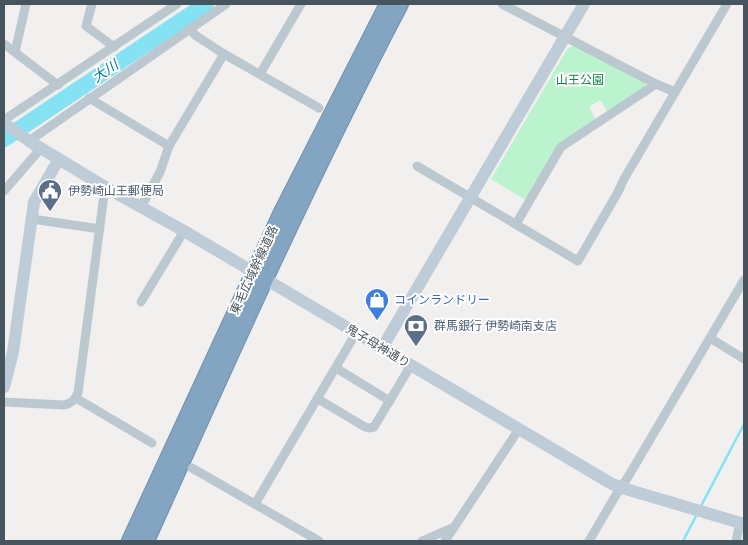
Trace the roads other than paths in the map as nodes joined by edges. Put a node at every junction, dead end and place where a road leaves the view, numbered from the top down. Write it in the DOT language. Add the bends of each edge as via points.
graph roads {
  1 [pos="26,4"];
  2 [pos="92,4"];
  3 [pos="177,4"];
  4 [pos="226,4"];
  5 [pos="301,4"];
  6 [pos="388,4"];
  7 [pos="400,4"];
  8 [pos="502,4"];
  9 [pos="584,4"];
  10 [pos="727,4"];
  11 [pos="190,29"];
  12 [pos="565,36"];
  13 [pos="4,44"];
  14 [pos="114,47"];
  15 [pos="15,52"];
  16 [pos="224,54"];
  17 [pos="260,74"];
  18 [pos="656,84"];
  19 [pos="58,85"];
  20 [pos="675,92"];
  21 [pos="89,98"];
  22 [pos="319,108"];
  23 [pos="5,123"];
  24 [pos="27,139"];
  25 [pos="169,146"];
  26 [pos="42,147"];
  27 [pos="58,159"];
  28 [pos="417,166"];
  29 [pos="105,187"];
  30 [pos="4,191"];
  31 [pos="470,198"];
  32 [pos="141,207"];
  33 [pos="32,219"];
  34 [pos="516,224"];
  35 [pos="100,228"];
  36 [pos="184,231"];
  37 [pos="259,276"];
  38 [pos="744,280"];
  39 [pos="141,302"];
  40 [pos="356,333"];
  41 [pos="710,338"];
  42 [pos="382,348"];
  43 [pos="7,358"];
  44 [pos="744,359"];
  45 [pos="411,365"];
  46 [pos="336,368"];
  47 [pos="4,387"];
  48 [pos="76,398"];
  49 [pos="318,399"];
  50 [pos="390,401"];
  51 [pos="4,402"];
  52 [pos="519,429"];
  53 [pos="152,443"];
  54 [pos="192,468"];
  55 [pos="621,487"];
  56 [pos="255,504"];
  57 [pos="742,523"];
  58 [pos="455,527"];
  59 [pos="130,541"];
  60 [pos="146,541"];
  61 [pos="320,541"];
  62 [pos="422,541"];
  63 [pos="445,541"];
  64 [pos="589,541"];
  65 [pos="736,541"];
  1 -- 15 [label="street"];
  2 -- 14 [label="street" via="86,26"];
  3 -- 14 [label="street"];
  4 -- 11 [label="street"];
  5 -- 17 [label="street"];
  6 -- 37 [label="highway, 東毛広域幹線道路" via="282,212"];
  7 -- 37 [label="highway, 東毛広域幹線道路"];
  8 -- 12 [label="street"];
  9 -- 12 [label="street"];
  10 -- 20 [label="street"];
  11 -- 16 [label="street"];
  11 -- 21 [label="street"];
  12 -- 18 [label="street"];
  12 -- 31 [label="street"];
  13 -- 15 [label="street"];
  14 -- 19 [label="street"];
  15 -- 19 [label="street"];
  16 -- 17 [label="street"];
  16 -- 25 [label="street"];
  17 -- 22 [label="street"];
  18 -- 20 [label="street"];
  18 -- 34 [label="street" via="561,147"];
  19 -- 23 [label="street"];
  20 -- 34 [label="street" via="578,261"];
  21 -- 24 [label="street"];
  21 -- 25 [label="street"];
  23 -- 24 [label="street, 鬼子母神通り"];
  24 -- 26 [label="street, 鬼子母神通り"];
  25 -- 32 [label="street" via="160,172"];
  26 -- 27 [label="street, 鬼子母神通り"];
  26 -- 30 [label="street"];
  27 -- 29 [label="street, 鬼子母神通り"];
  27 -- 33 [label="street" via="37,194"];
  28 -- 31 [label="street"];
  29 -- 32 [label="street, 鬼子母神通り"];
  29 -- 35 [label="street"];
  31 -- 34 [label="street"];
  31 -- 42 [label="street"];
  32 -- 36 [label="street, 鬼子母神通り"];
  33 -- 35 [label="street"];
  33 -- 43 [label="street"];
  35 -- 48 [label="street"];
  36 -- 37 [label="street, 鬼子母神通り"];
  36 -- 39 [label="street"];
  37 -- 40 [label="street, 鬼子母神通り"];
  37 -- 59 [label="highway, 東毛広域幹線道路"];
  37 -- 60 [label="highway, 東毛広域幹線道路"];
  38 -- 41 [label="street"];
  40 -- 42 [label="street, 鬼子母神通り"];
  40 -- 46 [label="street"];
  41 -- 44 [label="street"];
  41 -- 55 [label="street"];
  42 -- 45 [label="street, 鬼子母神通り"];
  43 -- 47 [label="street"];
  45 -- 50 [label="street"];
  45 -- 52 [label="street, 鬼子母神通り"];
  46 -- 49 [label="street"];
  46 -- 50 [label="street"];
  48 -- 51 [label="street" via="64,405"];
  48 -- 53 [label="street"];
  49 -- 50 [label="street" via="370,428 374,427"];
  49 -- 56 [label="street"];
  52 -- 55 [label="street, 鬼子母神通り"];
  52 -- 58 [label="street"];
  54 -- 56 [label="street"];
  55 -- 57 [label="street, 鬼子母神通り"];
  55 -- 64 [label="street"];
  56 -- 61 [label="street"];
  57 -- 65 [label="street"];
  58 -- 62 [label="street"];
  58 -- 63 [label="street"];
}
